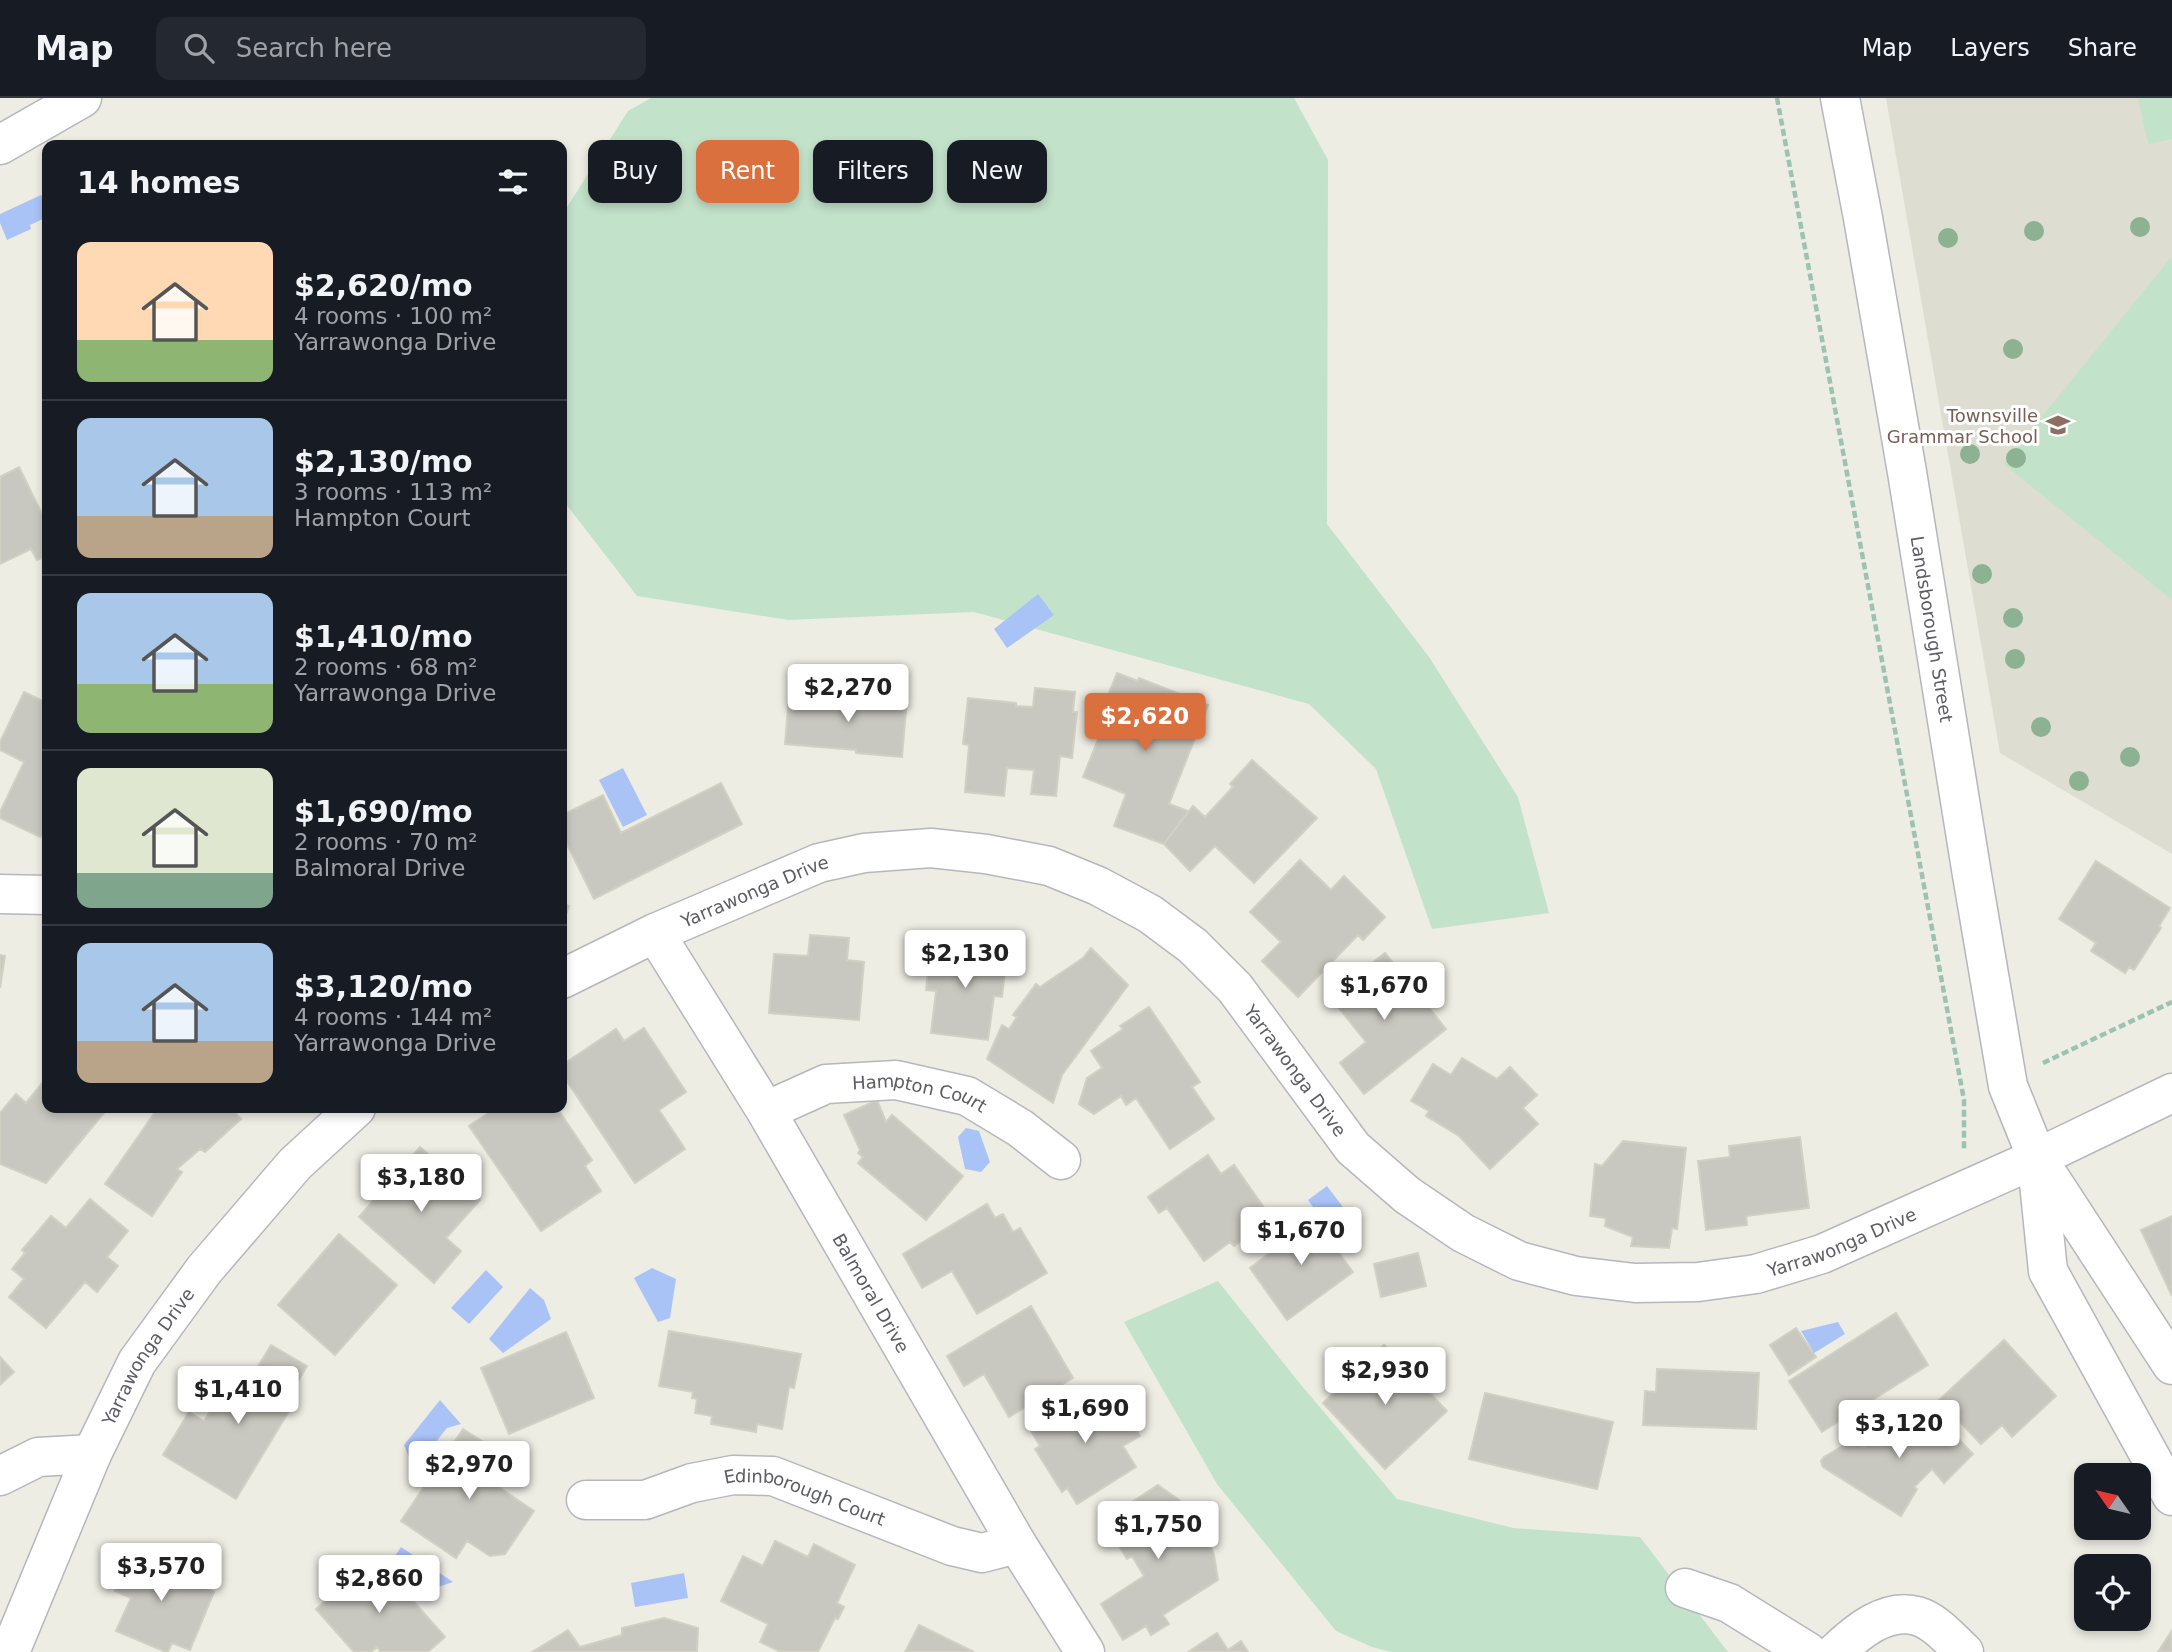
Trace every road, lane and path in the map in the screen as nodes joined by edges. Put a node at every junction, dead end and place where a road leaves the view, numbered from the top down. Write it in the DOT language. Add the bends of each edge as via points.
graph roads {
  1 [pos="1777,98"];
  2 [pos="1840,98"];
  3 [pos="59,104"];
  4 [pos="0,145"];
  5 [pos="0,894"];
  6 [pos="42,895"];
  7 [pos="655,933"];
  8 [pos="567,977"];
  9 [pos="2172,1002"];
  10 [pos="2007,1080"];
  11 [pos="2172,1093"];
  12 [pos="1964,1100"];
  13 [pos="766,1111"];
  14 [pos="351,1113"];
  15 [pos="2036,1158"];
  16 [pos="1061,1160"];
  17 [pos="1979,1183"];
  18 [pos="2172,1365"];
  19 [pos="92,1454"];
  20 [pos="0,1476"];
  21 [pos="2172,1496"];
  22 [pos="586,1500"];
  23 [pos="1017,1544"];
  24 [pos="1685,1588"];
  25 [pos="10,1652"];
  26 [pos="1086,1652"];
  27 [pos="1808,1652"];
  28 [pos="1836,1652"];
  29 [pos="1964,1652"];
  1 -- 12 [label="path"];
  2 -- 10 [label="street, Landsborough Street" via="1905,459"];
  3 -- 4 [label="street"];
  5 -- 6 [label="street"];
  7 -- 8 [label="street, Yarrawonga Drive"];
  7 -- 13 [label="street, Balmoral Drive"];
  7 -- 17 [label="street, Yarrawonga Drive" via="819,863 864,853 931,848 1049,866 1150,914 1193,946 1235,988 1353,1148 1407,1195 1463,1233 1519,1262 1576,1276 1635,1283 1698,1282 1756,1274 1822,1254"];
  9 -- 10 [label="path"];
  10 -- 12 [label="path"];
  10 -- 15 [label="street, Landsborough Street"];
  11 -- 15 [label="street, Yarrawonga Drive"];
  12 -- 17 [label="path" via="1964,1156"];
  13 -- 16 [label="street, Hampton Court" via="826,1084 896,1080 967,1096"];
  13 -- 23 [label="street, Balmoral Drive"];
  14 -- 19 [label="street, Yarrawonga Drive" via="295,1164 204,1270 137,1362"];
  15 -- 17 [label="street, Yarrawonga Drive"];
  15 -- 18 [label="street, Landsborough Street"];
  15 -- 21 [label="street, Landsborough Street" via="2048,1271"];
  19 -- 20 [label="street" via="38,1457"];
  19 -- 25 [label="street, Yarrawonga Drive"];
  22 -- 23 [label="street, Edinborough Court" via="645,1500 692,1483 733,1475 773,1476 952,1546 982,1553"];
  23 -- 26 [label="street, Balmoral Drive"];
  24 -- 27 [label="street" via="1729,1602"];
  28 -- 29 [label="street" via="1857,1632 1894,1614 1917,1616 1940,1629"];
}
